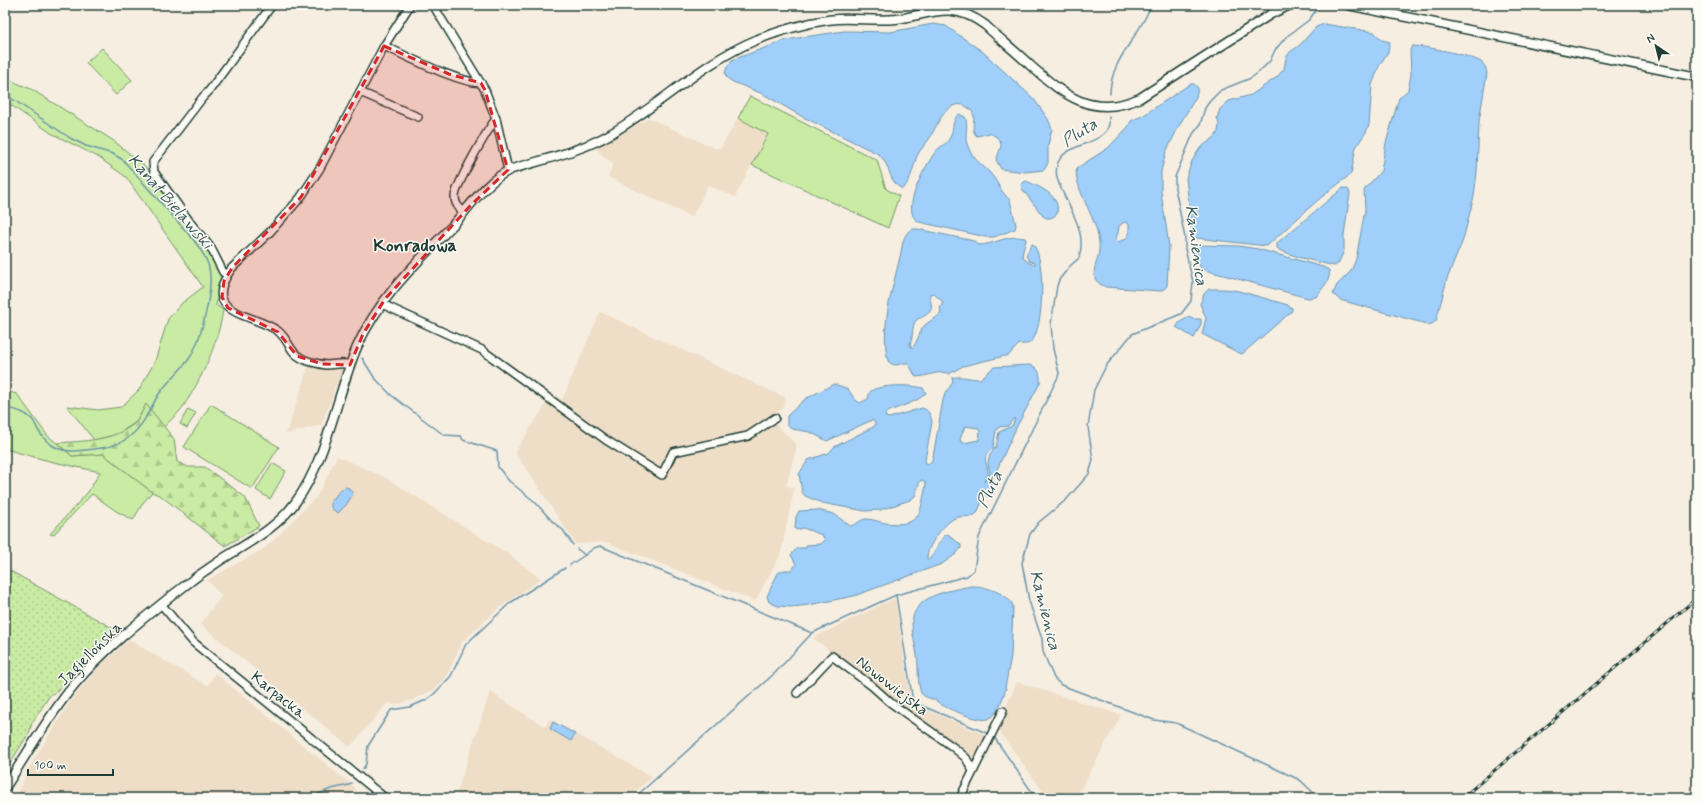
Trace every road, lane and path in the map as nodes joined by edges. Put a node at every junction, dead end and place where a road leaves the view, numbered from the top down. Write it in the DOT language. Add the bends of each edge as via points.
graph roads {
  1 [pos="272,5"];
  2 [pos="410,5"];
  3 [pos="433,5"];
  4 [pos="1290,5"];
  5 [pos="1348,5"];
  6 [pos="384,46"];
  7 [pos="1697,77"];
  8 [pos="481,83"];
  9 [pos="360,92"];
  10 [pos="418,117"];
  11 [pos="496,120"];
  12 [pos="508,170"];
  13 [pos="464,213"];
  14 [pos="227,274"];
  15 [pos="382,304"];
  16 [pos="350,365"];
  17 [pos="774,418"];
  18 [pos="161,604"];
  19 [pos="797,693"];
  20 [pos="1003,711"];
  21 [pos="973,771"];
  22 [pos="5,788"];
  23 [pos="385,798"];
  24 [pos="960,798"];
  1 -- 14 [label="street" via="153,162 154,172 211,248 223,272"];
  2 -- 6 [label="street"];
  3 -- 8 [label="street"];
  4 -- 12 [label="street, Jagiellońska" via="1271,14 1140,98 1110,106 1083,103 1065,95 985,25 962,12 943,10 889,19 838,19 813,23 762,38 727,54 600,139"];
  5 -- 7 [label="street"];
  6 -- 8 [label="street" via="449,74"];
  6 -- 9 [label="street"];
  8 -- 11 [label="street"];
  9 -- 10 [label="street"];
  9 -- 14 [label="street" via="320,168 301,197"];
  11 -- 12 [label="street"];
  11 -- 13 [label="street" via="488,130 456,192 456,203"];
  12 -- 13 [label="street, Jagiellońska" via="492,182"];
  13 -- 15 [label="street, Jagiellońska" via="400,281"];
  14 -- 16 [label="street" via="222,298 228,308 278,332 299,357 322,364 344,362"];
  15 -- 16 [label="street, Jagiellońska" via="363,334"];
  15 -- 17 [label="street" via="482,350 606,440 662,475 673,452 748,436"];
  16 -- 18 [label="street, Jagiellońska" via="314,470 294,504 277,523 204,571"];
  18 -- 22 [label="street, Jagiellońska" via="95,662 75,684"];
  18 -- 23 [label="street, Karpacka" via="193,642"];
  19 -- 21 [label="street, Nowowiejska" via="832,656 891,703 953,747 966,758"];
  20 -- 21 [label="street"];
  21 -- 24 [label="street"];
}
